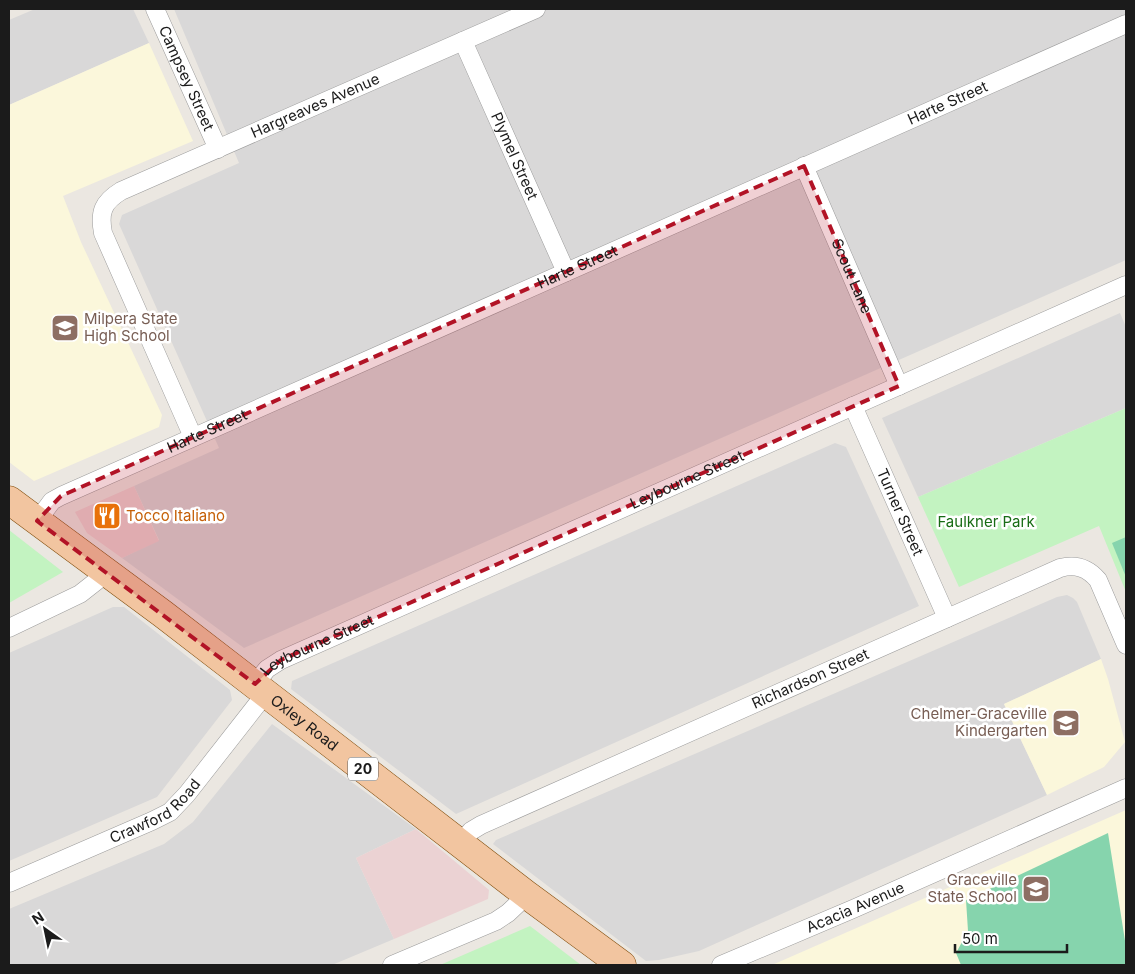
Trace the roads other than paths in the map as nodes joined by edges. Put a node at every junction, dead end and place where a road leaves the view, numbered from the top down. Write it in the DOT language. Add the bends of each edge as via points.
graph roads {
  1 [pos="155,9"];
  2 [pos="536,9"];
  3 [pos="1126,24"];
  4 [pos="463,41"];
  5 [pos="218,149"];
  6 [pos="804,166"];
  7 [pos="566,272"];
  8 [pos="1126,285"];
  9 [pos="899,386"];
  10 [pos="853,406"];
  11 [pos="193,437"];
  12 [pos="9,500"];
  13 [pos="37,521"];
  14 [pos="108,572"];
  15 [pos="947,618"];
  16 [pos="9,628"];
  17 [pos="1126,645"];
  18 [pos="260,688"];
  19 [pos="1126,788"];
  20 [pos="460,844"];
  21 [pos="9,883"];
  22 [pos="527,896"];
  23 [pos="392,965"];
  24 [pos="622,965"];
  25 [pos="721,965"];
  1 -- 5 [label="street, Campsey Street"];
  2 -- 4 [label="street, Hargreaves Avenue"];
  3 -- 6 [label="street, Harte Street"];
  4 -- 5 [label="street, Hargreaves Avenue"];
  4 -- 7 [label="street, Plymel Street"];
  5 -- 11 [label="street, Hargreaves Avenue" via="121,191 108,201 102,212 106,240"];
  6 -- 7 [label="street, Harte Street"];
  6 -- 9 [label="street, Scout Lane"];
  7 -- 11 [label="street, Harte Street"];
  8 -- 9 [label="street, Leybourne Street"];
  9 -- 10 [label="street, Leybourne Street"];
  10 -- 15 [label="street, Turner Street"];
  10 -- 18 [label="street, Leybourne Street" via="281,660 267,669"];
  11 -- 13 [label="street, Harte Street" via="55,498"];
  12 -- 13 [label="main road, Oxley Road / 20"];
  13 -- 14 [label="main road, Oxley Road / 20"];
  14 -- 16 [label="street" via="80,594"];
  14 -- 18 [label="main road, Oxley Road / 20"];
  15 -- 17 [label="street, Richardson Street" via="1060,568 1077,566 1098,580"];
  15 -- 20 [label="street, Richardson Street" via="481,825"];
  18 -- 20 [label="main road, Oxley Road / 20"];
  18 -- 21 [label="street, Crawford Road" via="187,794 170,812"];
  19 -- 25 [label="street, Acacia Avenue"];
  20 -- 22 [label="main road, Oxley Road / 20"];
  22 -- 23 [label="street" via="496,921"];
  22 -- 24 [label="main road, Oxley Road / 20"];
}
